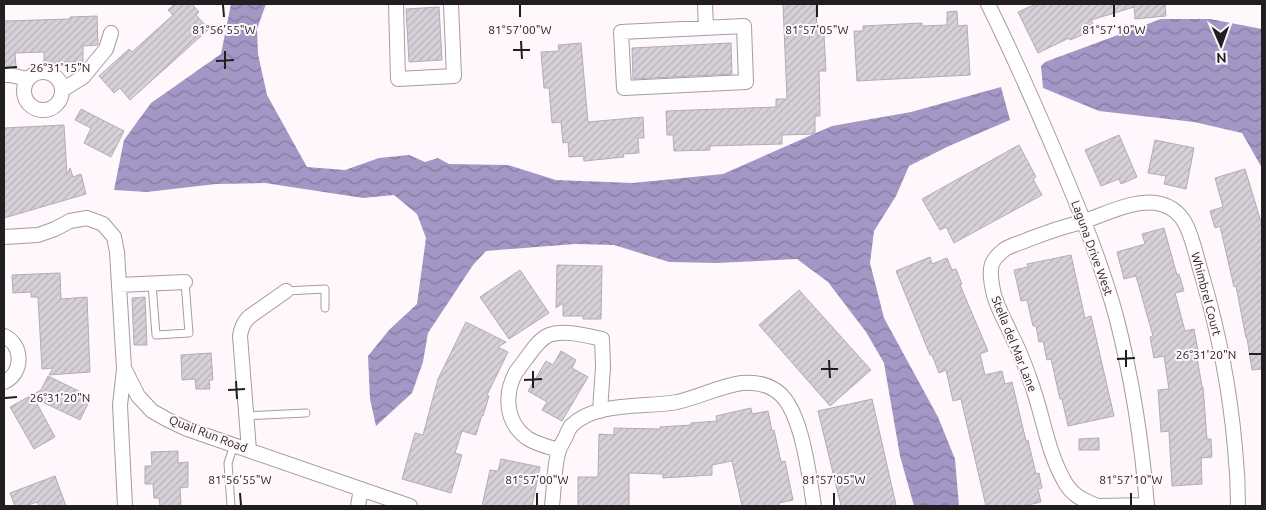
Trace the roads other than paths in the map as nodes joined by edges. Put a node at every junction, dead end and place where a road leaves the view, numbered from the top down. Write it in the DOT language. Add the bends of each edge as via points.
graph roads {
  1 [pos="396,4"];
  2 [pos="451,4"];
  3 [pos="705,4"];
  4 [pos="988,4"];
  5 [pos="706,28"];
  6 [pos="112,33"];
  7 [pos="4,75"];
  8 [pos="28,79"];
  9 [pos="62,90"];
  10 [pos="1084,221"];
  11 [pos="4,238"];
  12 [pos="184,282"];
  13 [pos="152,284"];
  14 [pos="119,285"];
  15 [pos="286,291"];
  16 [pos="325,308"];
  17 [pos="4,336"];
  18 [pos="124,368"];
  19 [pos="4,382"];
  20 [pos="600,411"];
  21 [pos="306,414"];
  22 [pos="246,416"];
  23 [pos="234,444"];
  24 [pos="249,450"];
  25 [pos="559,450"];
  26 [pos="361,489"];
  27 [pos="124,506"];
  28 [pos="231,506"];
  29 [pos="358,506"];
  30 [pos="410,506"];
  31 [pos="552,506"];
  32 [pos="814,506"];
  33 [pos="1098,506"];
  34 [pos="1147,506"];
  35 [pos="1238,506"];
  1 -- 2 [label="street" via="398,79 454,76"];
  3 -- 5 [label="street"];
  4 -- 10 [label="street, Laguna Drive West" via="1016,60"];
  5 -- 5 [label="street" via="621,32 624,88 746,82 744,26"];
  6 -- 9 [label="street" via="106,49 83,78"];
  7 -- 8 [label="street"];
  8 -- 9 [label="street" via="33,74 46,72 58,78"];
  8 -- 9 [label="street" via="24,84 24,96 36,110 54,107 62,97"];
  10 -- 33 [label="street, Stella del Mar Lane" via="1006,249 992,264 991,280 1000,311 1030,379 1059,470 1077,496"];
  10 -- 34 [label="street, Laguna Drive West" via="1101,266 1126,360 1137,418"];
  10 -- 35 [label="street, Whimbrel Court" via="1147,203 1162,204 1176,212 1185,224 1221,352 1236,449"];
  11 -- 14 [label="street, Quail Run Road" via="38,235 70,221 86,218 103,224 114,237"];
  12 -- 13 [label="street"];
  12 -- 13 [label="lane" via="189,333 156,335"];
  13 -- 14 [label="street"];
  14 -- 18 [label="street, Quail Run Road"];
  15 -- 16 [label="lane" via="325,289"];
  15 -- 22 [label="street" via="249,317 241,328"];
  17 -- 19 [label="street" via="14,344 19,360 14,375"];
  18 -- 23 [label="street, Quail Run Road" via="138,396 152,410 187,428"];
  18 -- 27 [label="street" via="120,405"];
  20 -- 25 [label="street" via="585,416 570,427"];
  20 -- 25 [label="street" via="602,339 569,333 550,335 537,344 516,372 509,391 508,408 514,424 527,438"];
  20 -- 32 [label="street" via="675,402 742,383 758,383 776,390 795,415"];
  21 -- 22 [label="lane"];
  22 -- 24 [label="street"];
  23 -- 24 [label="street, Quail Run Road"];
  23 -- 28 [label="lane" via="228,463"];
  24 -- 26 [label="street, Quail Run Road"];
  25 -- 31 [label="street"];
  26 -- 29 [label="street"];
  26 -- 30 [label="street, Quail Run Road"];
  33 -- 34 [label="street, Stella del Mar Lane"];
}
